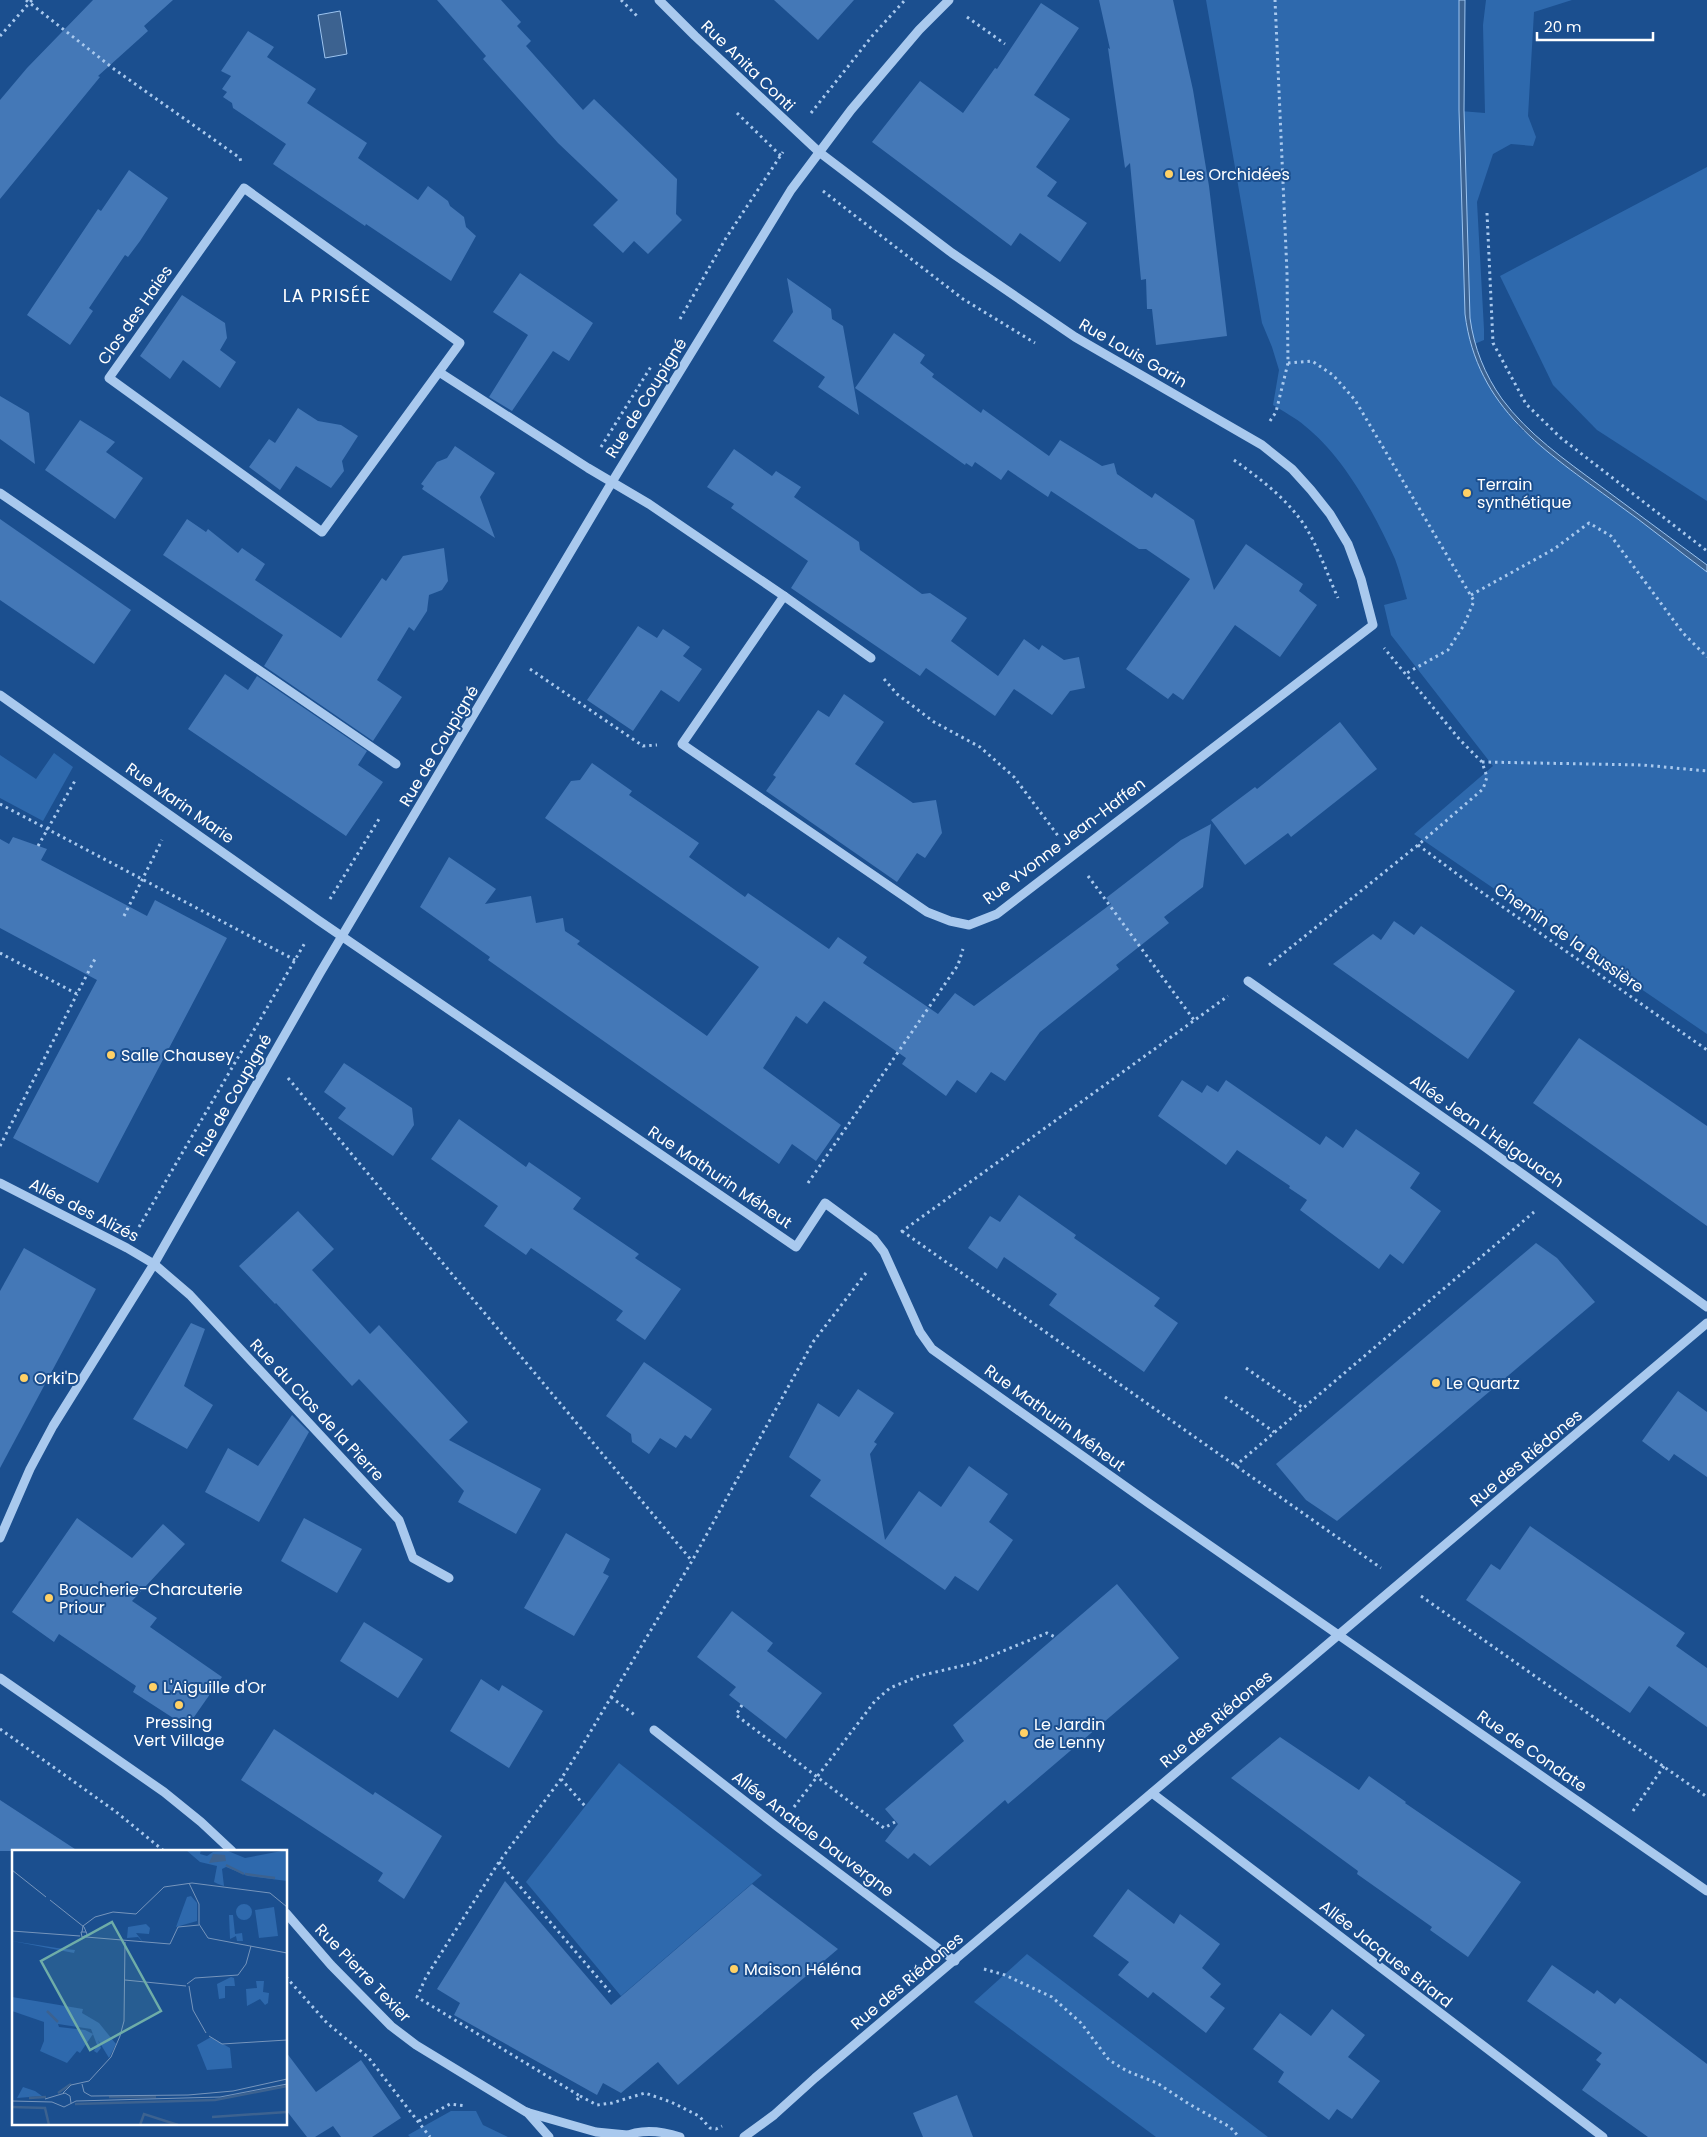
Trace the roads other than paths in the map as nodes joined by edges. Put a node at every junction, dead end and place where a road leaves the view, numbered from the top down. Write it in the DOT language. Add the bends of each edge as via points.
graph roads {
  1 [pos="659,0"];
  2 [pos="948,1"];
  3 [pos="819,152"];
  4 [pos="439,372"];
  5 [pos="612,482"];
  6 [pos="0,493"];
  7 [pos="784,596"];
  8 [pos="1373,625"];
  9 [pos="871,658"];
  10 [pos="0,695"];
  11 [pos="396,764"];
  12 [pos="342,936"];
  13 [pos="1248,982"];
  14 [pos="0,1183"];
  15 [pos="154,1264"];
  16 [pos="1707,1307"];
  17 [pos="1707,1323"];
  18 [pos="0,1538"];
  19 [pos="449,1578"];
  20 [pos="1340,1635"];
  21 [pos="0,1678"];
  22 [pos="654,1730"];
  23 [pos="1152,1793"];
  24 [pos="231,1850"];
  25 [pos="1707,1891"];
  26 [pos="288,1915"];
  27 [pos="955,1960"];
  28 [pos="526,2112"];
  29 [pos="625,2136"];
  30 [pos="549,2137"];
  31 [pos="680,2137"];
  32 [pos="744,2137"];
  33 [pos="1603,2137"];
  1 -- 3 [label="street, Rue Anita Conti"];
  2 -- 3 [label="street, Rue de Coupigné" via="919,30"];
  3 -- 5 [label="street, Rue de Coupigné"];
  3 -- 8 [label="street, Rue Louis Garin" via="952,253 1062,328 1256,442 1292,470 1330,514 1348,544"];
  4 -- 4 [label="street, Clos des Haies" via="322,532 109,378 244,188 460,343"];
  4 -- 5 [label="street"];
  5 -- 7 [label="street"];
  5 -- 12 [label="street, Rue de Coupigné"];
  6 -- 11 [label="street"];
  7 -- 8 [label="street, Rue Yvonne Jean-Haffen" via="682,744 928,912 969,925 996,914"];
  7 -- 9 [label="street"];
  10 -- 12 [label="street, Rue Marin Marie"];
  12 -- 15 [label="street, Rue de Coupigné"];
  12 -- 20 [label="street, Rue Mathurin Méheut" via="796,1247 825,1203 874,1239 884,1252 920,1332 932,1349"];
  13 -- 16 [label="street, Allée Jean L'Helgouach"];
  14 -- 15 [label="street, Allée des Alizés"];
  15 -- 18 [label="street, Rue de Coupigné" via="53,1426"];
  15 -- 19 [label="street, Rue du Clos de la Pierre" via="190,1295 399,1520 413,1558"];
  17 -- 20 [label="street, Rue des Riédones"];
  20 -- 23 [label="street, Rue des Riédones"];
  20 -- 25 [label="street, Rue de Condate"];
  21 -- 24 [label="street" via="164,1792"];
  22 -- 27 [label="street, Allée Anatole Dauvergne"];
  23 -- 27 [label="street, Rue des Riédones"];
  23 -- 33 [label="street, Allée Jacques Briard"];
  26 -- 28 [label="street, Rue Pierre Texier" via="390,2026"];
  27 -- 32 [label="street, Rue des Riédones"];
  28 -- 29 [label="street, Rue Pierre Texier" via="596,2132"];
  28 -- 30 [label="street, Rue Pierre Texier"];
  29 -- 31 [label="street, Rue Pierre Texier" via="644,2131"];
}
